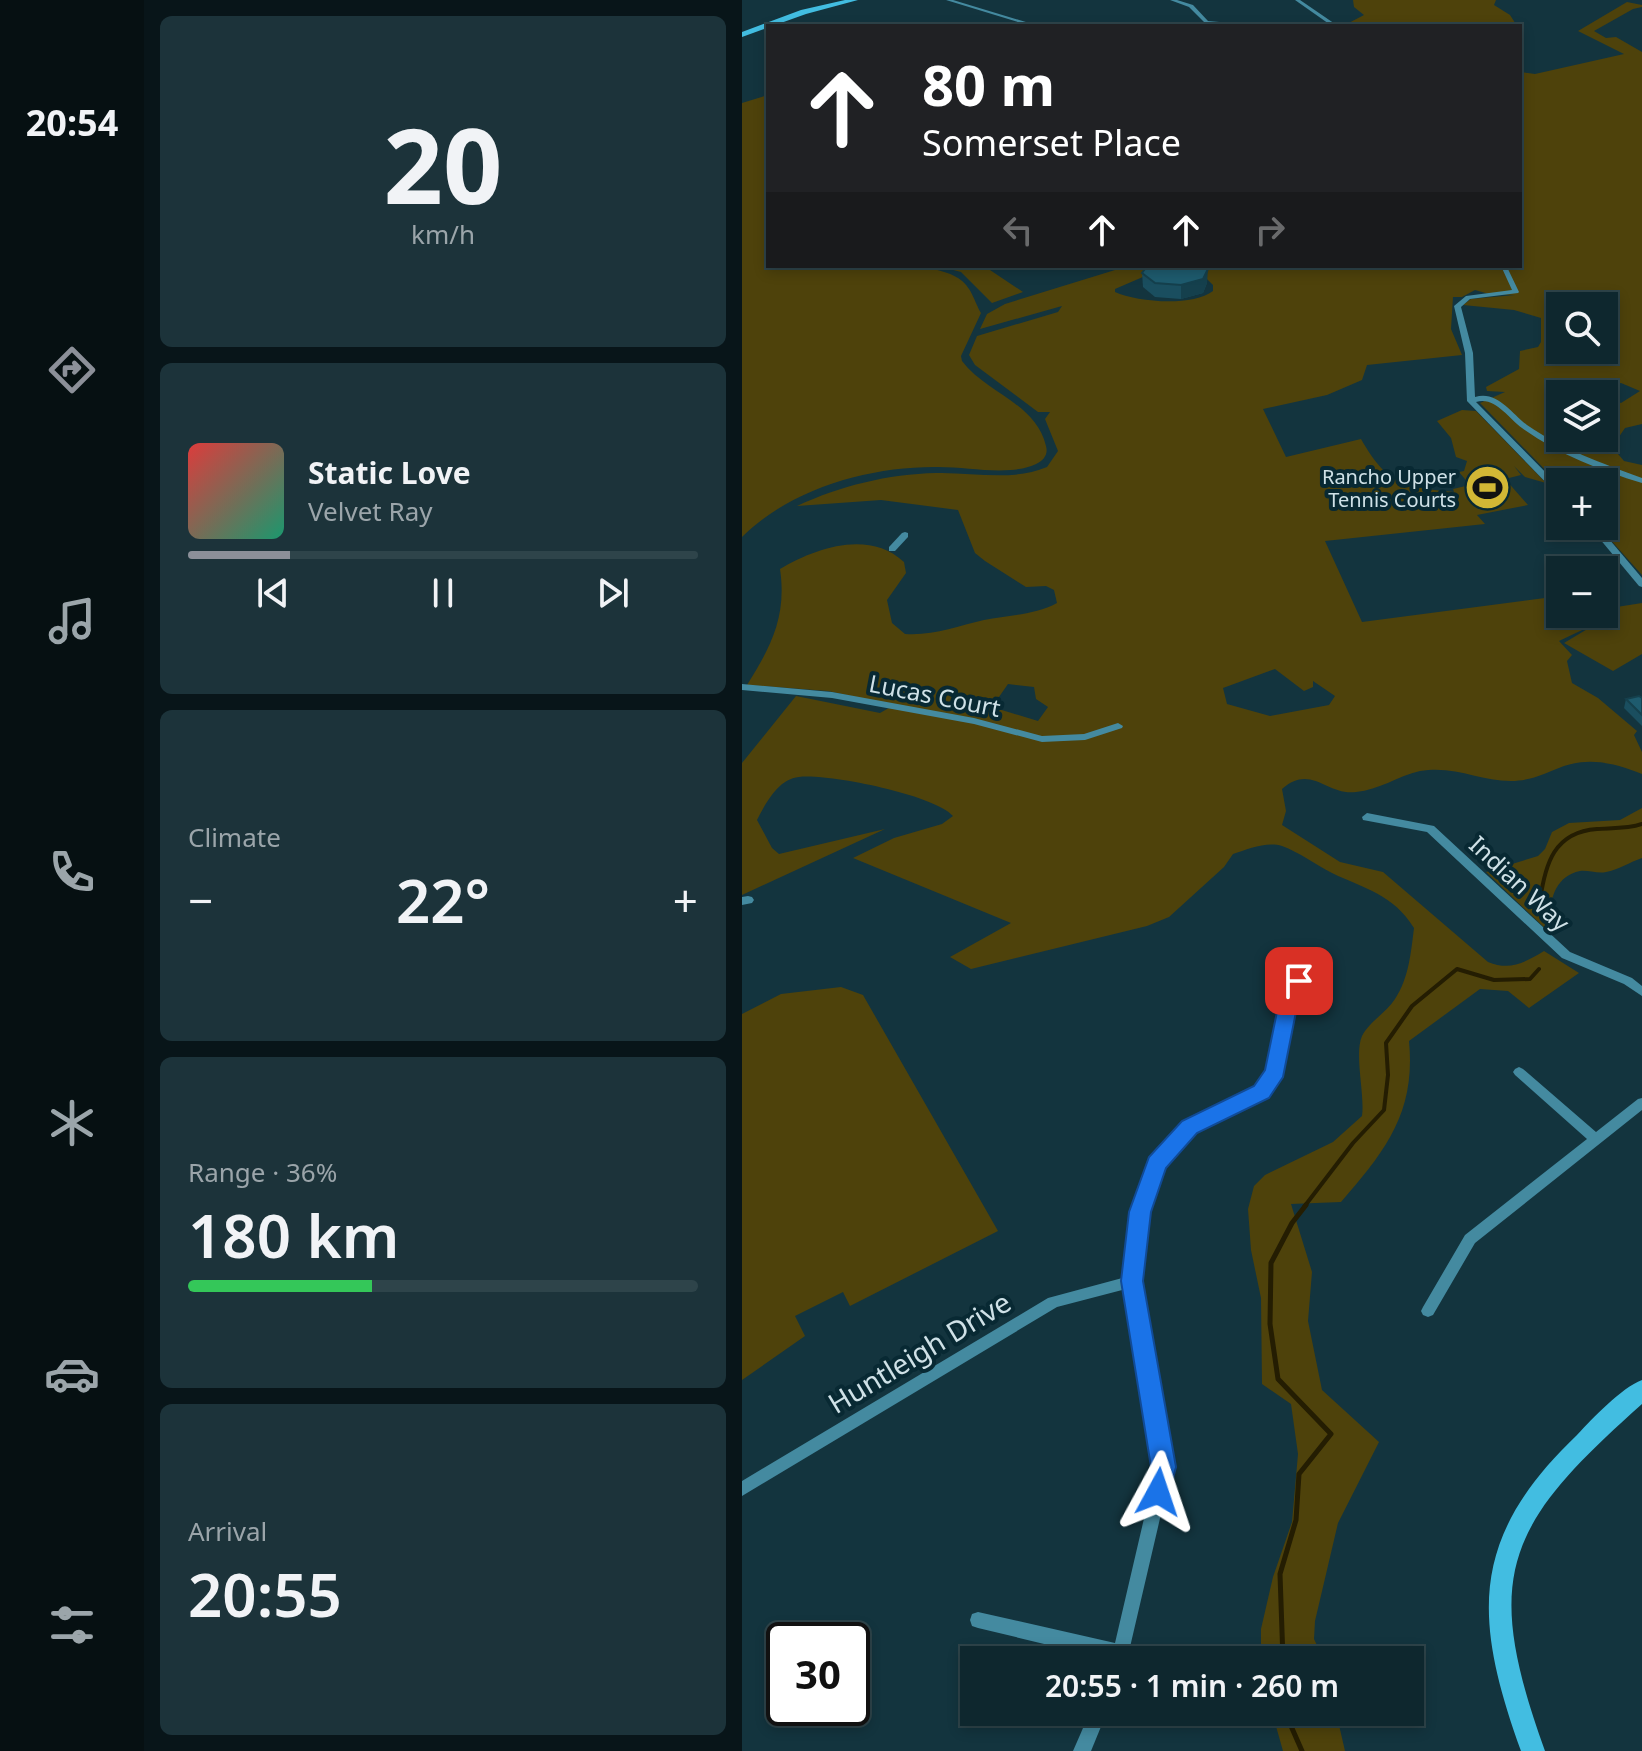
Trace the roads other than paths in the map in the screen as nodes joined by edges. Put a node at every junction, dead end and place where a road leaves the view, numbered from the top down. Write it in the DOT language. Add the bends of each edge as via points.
graph roads {
  1 [pos="854,0"];
  2 [pos="948,0"];
  3 [pos="1172,0"];
  4 [pos="1297,0"];
  5 [pos="1626,0"];
  6 [pos="1642,3"];
  7 [pos="777,22"];
  8 [pos="772,24"];
  9 [pos="785,24"];
  10 [pos="1029,24"];
  11 [pos="1234,24"];
  12 [pos="1332,24"];
  13 [pos="766,26"];
  14 [pos="742,35"];
  15 [pos="1504,268"];
  16 [pos="1471,401"];
  17 [pos="1546,478"];
  18 [pos="1642,481"];
  19 [pos="905,535"];
  20 [pos="1605,540"];
  21 [pos="892,549"];
  22 [pos="1642,584"];
  23 [pos="742,687"];
  24 [pos="1118,726"];
  25 [pos="1367,817"];
  26 [pos="1299,981"];
  27 [pos="1642,992"];
  28 [pos="1519,1072"];
  29 [pos="1642,1103"];
  30 [pos="1594,1138"];
  31 [pos="1132,1281"];
  32 [pos="1428,1311"];
  33 [pos="1642,1390"];
  34 [pos="742,1489"];
  35 [pos="978,1620"];
  36 [pos="1078,1646"];
  37 [pos="1123,1646"];
  38 [pos="1093,1726"];
  39 [pos="1082,1751"];
  40 [pos="1533,1751"];
  1 -- 7 [label="street"];
  2 -- 10 [label="street"];
  3 -- 11 [label="street" via="1191,6 1207,22"];
  4 -- 12 [label="street"];
  5 -- 6 [label="street"];
  7 -- 8 [label="street"];
  7 -- 9 [label="street"];
  13 -- 14 [label="street"];
  15 -- 16 [label="street" via="1516,292 1468,297 1457,306 1469,353"];
  16 -- 17 [label="street"];
  16 -- 18 [label="street" via="1494,400 1572,455"];
  19 -- 21 [label="street"];
  20 -- 22 [label="street"];
  23 -- 24 [label="street, Lucas Court" via="832,695 1042,739 1085,737"];
  25 -- 27 [label="street, Indian Way" via="1430,829 1566,955"];
  26 -- 31 [label="street" via="1281,1031 1275,1071 1261,1092 1190,1127 1157,1163 1140,1212"];
  28 -- 30 [label="street"];
  29 -- 30 [label="street"];
  30 -- 32 [label="street" via="1470,1239"];
  31 -- 34 [label="street, Huntleigh Drive" via="1053,1302"];
  31 -- 37 [label="street" via="1164,1467"];
  33 -- 40 [label="street" via="1583,1443 1514,1531 1498,1619 1515,1703"];
  35 -- 36 [label="street"];
  38 -- 39 [label="street"];
}
